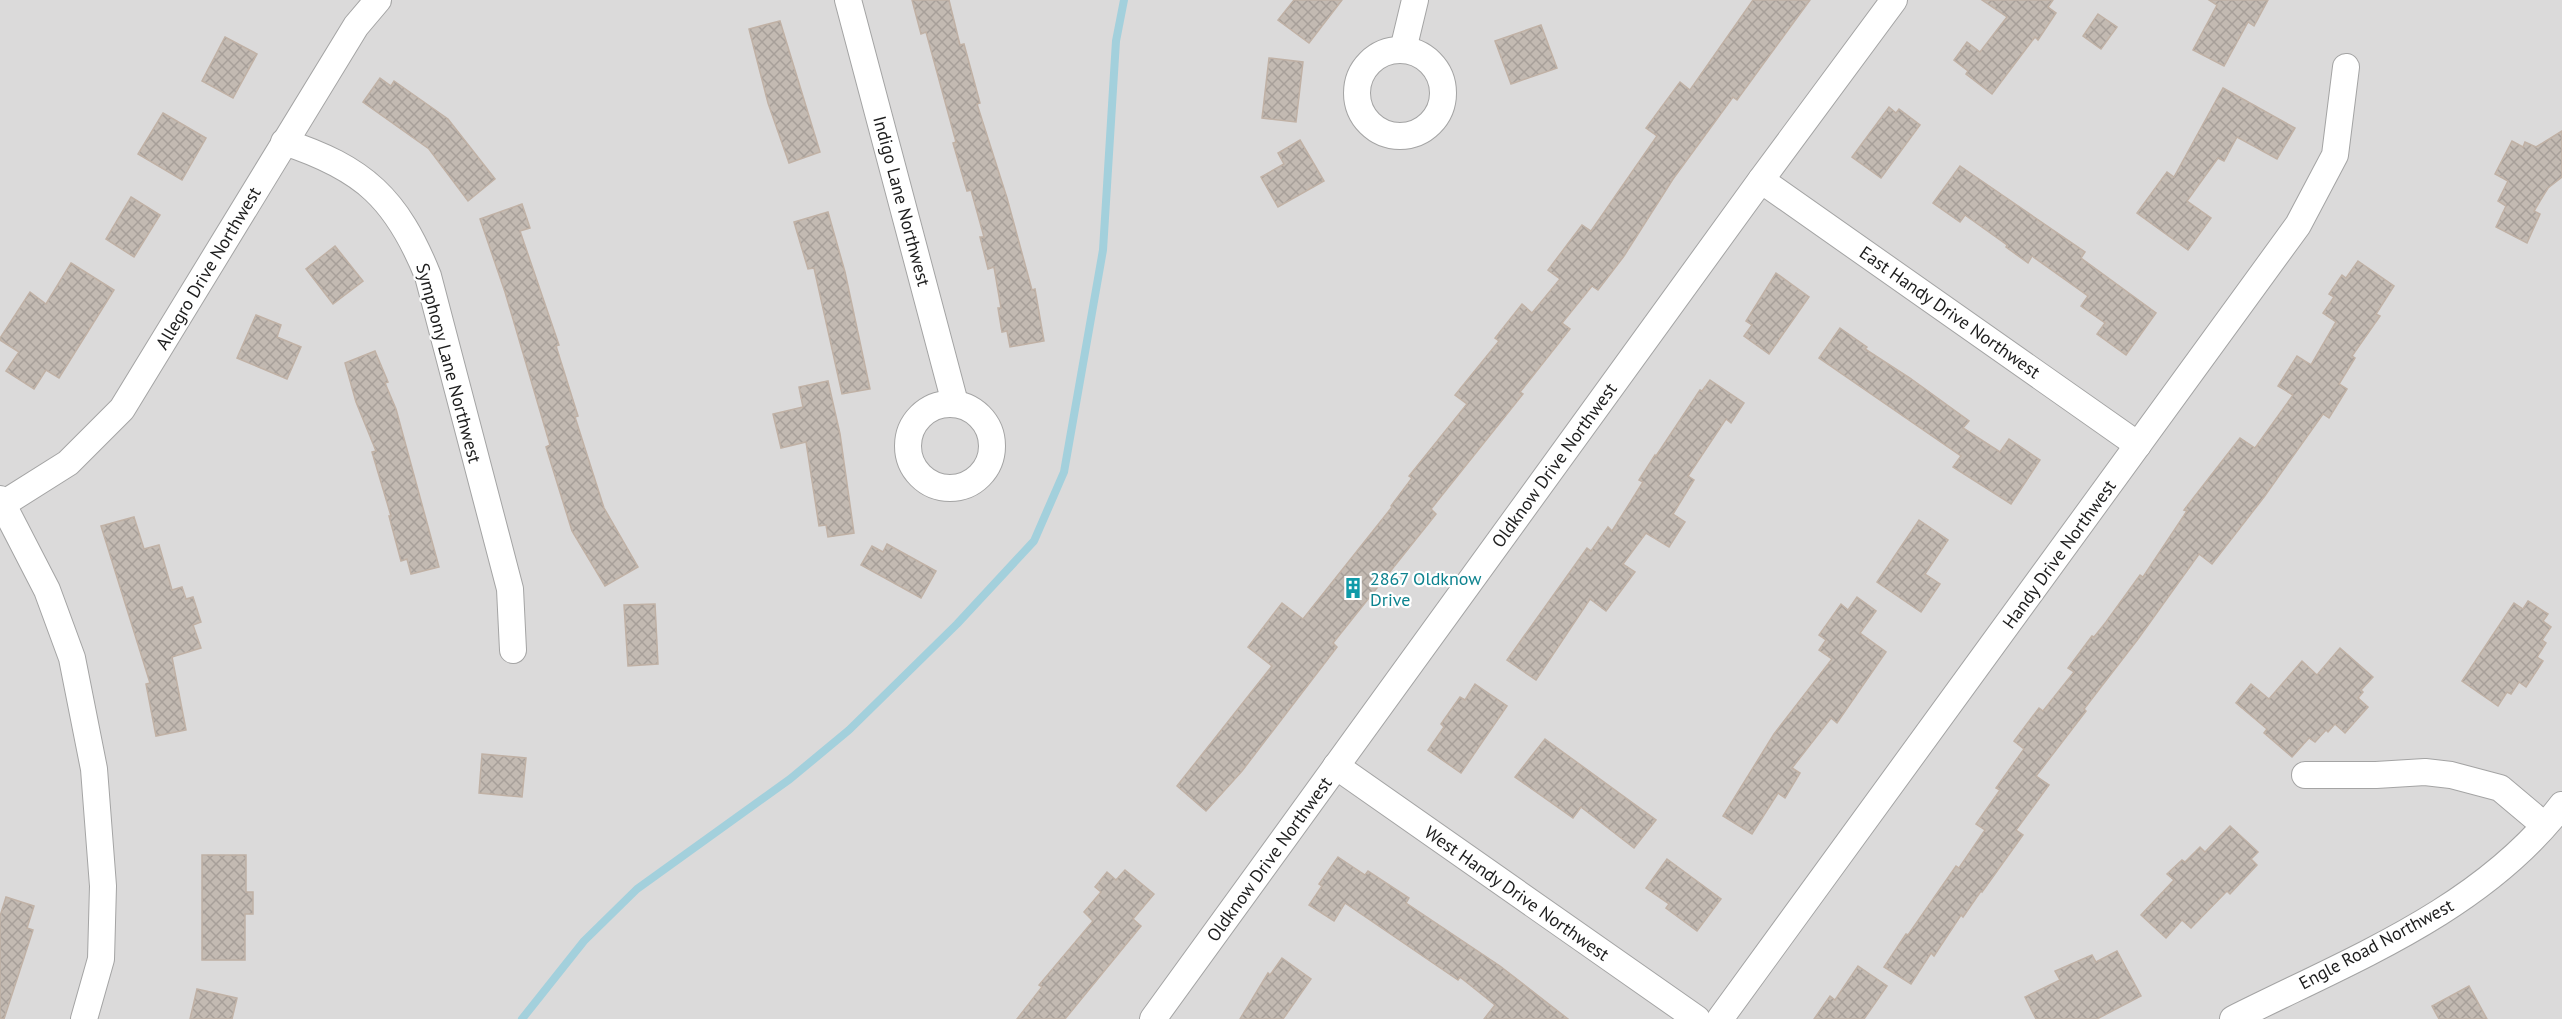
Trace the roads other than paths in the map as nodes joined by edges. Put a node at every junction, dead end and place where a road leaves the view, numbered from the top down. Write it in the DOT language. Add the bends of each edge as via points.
graph roads {
  1 [pos="378,0"];
  2 [pos="848,0"];
  3 [pos="1415,0"];
  4 [pos="1894,0"];
  5 [pos="1403,50"];
  6 [pos="2346,67"];
  7 [pos="284,142"];
  8 [pos="1761,180"];
  9 [pos="955,403"];
  10 [pos="2139,445"];
  11 [pos="2,501"];
  12 [pos="513,650"];
  13 [pos="1336,766"];
  14 [pos="2306,775"];
  15 [pos="2562,805"];
  16 [pos="2544,825"];
  17 [pos="84,1019"];
  18 [pos="1154,1019"];
  19 [pos="1697,1019"];
  20 [pos="1720,1019"];
  21 [pos="2233,1019"];
  1 -- 7 [label="street, Allegro Drive Northwest" via="356,26"];
  2 -- 9 [label="street, Indigo Lane Northwest"];
  3 -- 5 [label="street"];
  4 -- 8 [label="street, Oldknow Drive Northwest"];
  6 -- 10 [label="street, Handy Drive Northwest" via="2336,155 2298,225"];
  7 -- 11 [label="street, Allegro Drive Northwest" via="122,409 68,464"];
  7 -- 12 [label="street, Symphony Lane Northwest" via="322,155 357,175 387,201 413,239 428,276 510,589"];
  8 -- 10 [label="street, East Handy Drive Northwest"];
  8 -- 13 [label="street, Oldknow Drive Northwest"];
  10 -- 20 [label="street, Handy Drive Northwest"];
  11 -- 17 [label="street" via="47,590 72,657 94,769 103,886 100,959"];
  13 -- 18 [label="street, Oldknow Drive Northwest"];
  13 -- 19 [label="street, West Handy Drive Northwest"];
  14 -- 16 [label="street" via="2451,775 2500,788"];
  15 -- 16 [label="street, Engle Road Northwest"];
  16 -- 21 [label="street, Engle Road Northwest" via="2516,855 2467,894 2414,928"];
}
